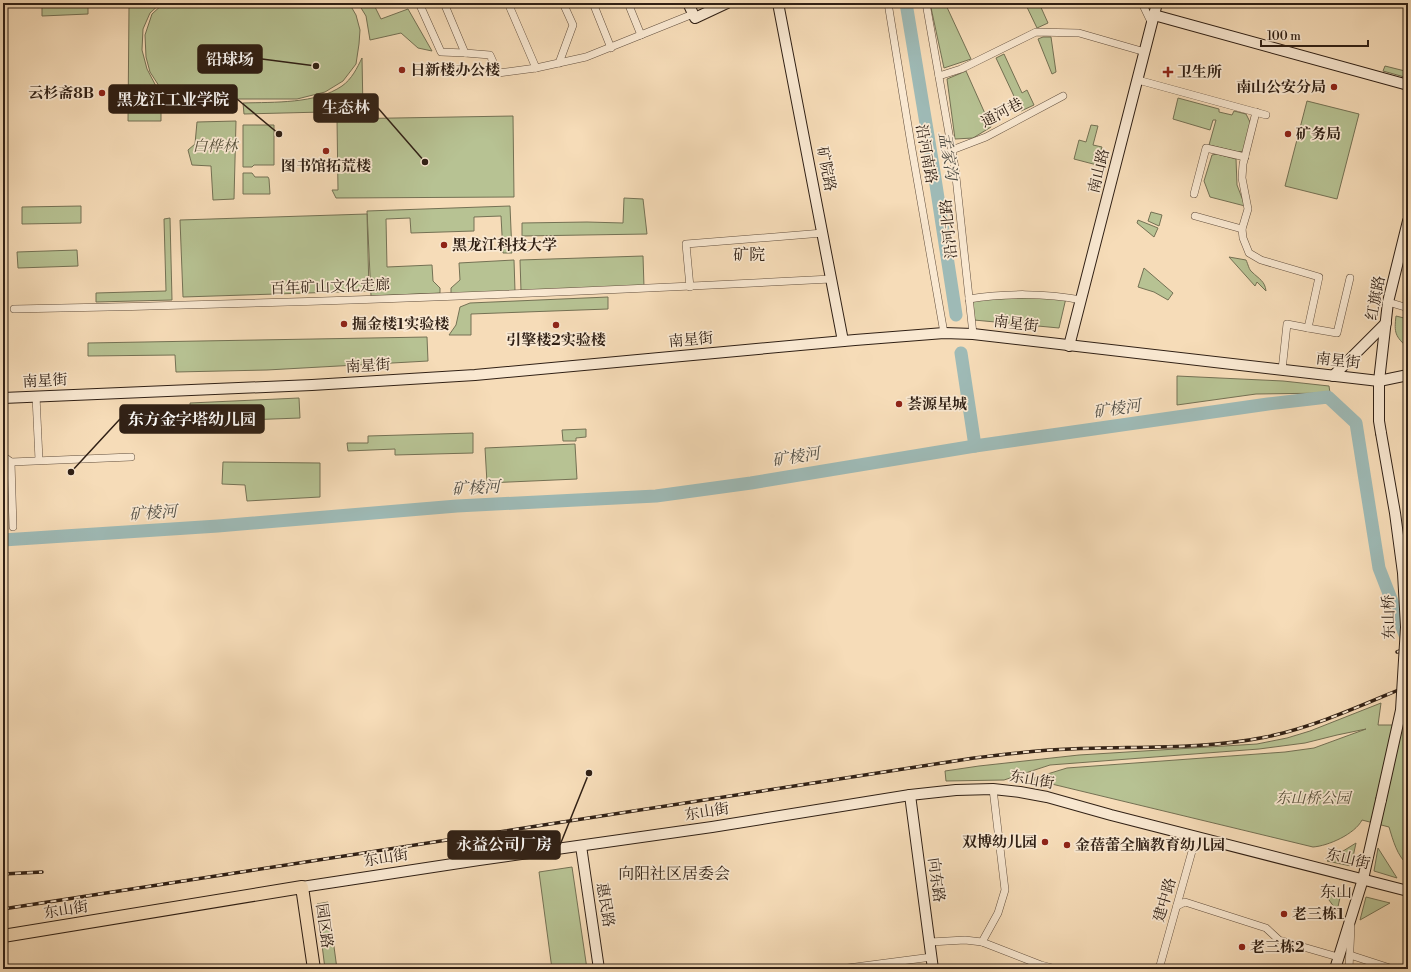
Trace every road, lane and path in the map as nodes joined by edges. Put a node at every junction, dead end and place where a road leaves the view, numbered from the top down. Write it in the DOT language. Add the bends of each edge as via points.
graph roads {
  1 [pos="419,3"];
  2 [pos="444,3"];
  3 [pos="508,3"];
  4 [pos="563,3"];
  5 [pos="593,3"];
  6 [pos="628,3"];
  7 [pos="688,3"];
  8 [pos="727,3"];
  9 [pos="778,3"];
  10 [pos="888,3"];
  11 [pos="926,3"];
  12 [pos="1142,3"];
  13 [pos="1157,3"];
  14 [pos="694,16"];
  15 [pos="1153,20"];
  16 [pos="641,35"];
  17 [pos="612,48"];
  18 [pos="1145,52"];
  19 [pos="465,53"];
  20 [pos="560,63"];
  21 [pos="536,68"];
  22 [pos="939,76"];
  23 [pos="1138,80"];
  24 [pos="1408,85"];
  25 [pos="1063,96"];
  26 [pos="1256,112"];
  27 [pos="1266,115"];
  28 [pos="952,150"];
  29 [pos="1245,158"];
  30 [pos="1194,194"];
  31 [pos="1195,216"];
  32 [pos="1408,223"];
  33 [pos="1242,229"];
  34 [pos="822,233"];
  35 [pos="1350,278"];
  36 [pos="831,279"];
  37 [pos="690,286"];
  38 [pos="969,299"];
  39 [pos="1081,300"];
  40 [pos="1388,302"];
  41 [pos="1408,308"];
  42 [pos="14,309"];
  43 [pos="1386,323"];
  44 [pos="1308,328"];
  45 [pos="944,333"];
  46 [pos="973,334"];
  47 [pos="843,341"];
  48 [pos="1069,346"];
  49 [pos="1282,370"];
  50 [pos="1408,375"];
  51 [pos="1333,376"];
  52 [pos="1379,381"];
  53 [pos="36,396"];
  54 [pos="3,398"];
  55 [pos="1381,433"];
  56 [pos="3,456"];
  57 [pos="131,457"];
  58 [pos="39,460"];
  59 [pos="11,462"];
  60 [pos="12,526"];
  61 [pos="993,790"];
  62 [pos="910,795"];
  63 [pos="1196,837"];
  64 [pos="581,846"];
  65 [pos="1363,880"];
  66 [pos="302,887"];
  67 [pos="1408,891"];
  68 [pos="1177,906"];
  69 [pos="1352,914"];
  70 [pos="3,936"];
  71 [pos="930,942"];
  72 [pos="982,942"];
  73 [pos="1350,955"];
  74 [pos="932,957"];
  75 [pos="1338,957"];
  76 [pos="314,969"];
  77 [pos="599,969"];
  78 [pos="840,969"];
  79 [pos="933,969"];
  80 [pos="1056,969"];
  81 [pos="1159,969"];
  82 [pos="1335,969"];
  83 [pos="1349,969"];
  84 [pos="1393,969"];
  1 -- 19 [label="street" via="440,52"];
  2 -- 19 [label="street"];
  3 -- 21 [label="street"];
  4 -- 20 [label="street" via="573,25"];
  5 -- 17 [label="street"];
  6 -- 16 [label="street"];
  7 -- 14 [label="street"];
  8 -- 14 [label="street"];
  9 -- 34 [label="street, 矿院路"];
  10 -- 45 [label="street, 沿河南路"];
  11 -- 22 [label="street, 沿河北路"];
  12 -- 15 [label="street"];
  13 -- 15 [label="street, 南山路"];
  14 -- 16 [label="street"];
  15 -- 18 [label="street, 南山路"];
  15 -- 24 [label="street"];
  16 -- 17 [label="street"];
  17 -- 20 [label="street"];
  18 -- 22 [label="street" via="1079,33 1036,32 961,69"];
  18 -- 23 [label="street, 南山路"];
  19 -- 21 [label="street" via="490,55 498,73"];
  20 -- 21 [label="street"];
  22 -- 28 [label="street, 沿河北路"];
  23 -- 26 [label="street"];
  23 -- 39 [label="street, 南山路"];
  25 -- 28 [label="street, 通河巷" via="986,137"];
  26 -- 27 [label="street"];
  26 -- 29 [label="street"];
  28 -- 38 [label="street, 沿河北路"];
  29 -- 30 [label="street" via="1206,148"];
  29 -- 33 [label="street" via="1242,178 1248,209"];
  31 -- 33 [label="street"];
  32 -- 40 [label="street, 红旗路"];
  33 -- 44 [label="street" via="1249,253 1261,260 1319,277"];
  34 -- 36 [label="street, 矿院路"];
  34 -- 37 [label="street" via="686,244"];
  35 -- 44 [label="street" via="1336,333"];
  36 -- 37 [label="street, 百年矿山文化走廊"];
  36 -- 47 [label="street, 矿院路"];
  37 -- 42 [label="street, 百年矿山文化走廊"];
  38 -- 39 [label="street" via="1039,295"];
  38 -- 46 [label="street, 沿河北路"];
  39 -- 48 [label="street, 南山路"];
  40 -- 41 [label="street"];
  40 -- 43 [label="street, 红旗路"];
  43 -- 51 [label="street"];
  43 -- 52 [label="street, 红旗路"];
  44 -- 49 [label="street" via="1287,324"];
  45 -- 46 [label="street, 南星街"];
  45 -- 47 [label="street, 南星街"];
  46 -- 48 [label="street, 南星街"];
  47 -- 53 [label="street, 南星街" via="475,375 312,385"];
  48 -- 49 [label="street, 南星街"];
  49 -- 51 [label="street, 南星街"];
  50 -- 52 [label="street, 南星街"];
  51 -- 52 [label="street, 南星街"];
  52 -- 55 [label="street, 红旗路"];
  53 -- 54 [label="street, 南星街"];
  53 -- 58 [label="street"];
  55 -- 65 [label="street, 东山桥, bridge" via="1403,573 1406,627 1401,710"];
  56 -- 59 [label="street"];
  57 -- 58 [label="street"];
  58 -- 59 [label="street"];
  59 -- 60 [label="street"];
  61 -- 62 [label="street, 东山街" via="956,790"];
  61 -- 63 [label="street, 东山街" via="1048,797"];
  61 -- 72 [label="street" via="1005,890 998,913"];
  62 -- 64 [label="street, 东山街"];
  62 -- 71 [label="street, 向东路"];
  63 -- 65 [label="street, 东山街"];
  63 -- 68 [label="street, 建中路"];
  64 -- 66 [label="street, 东山街"];
  64 -- 77 [label="street, 惠民路"];
  65 -- 67 [label="street, 东山街"];
  65 -- 69 [label="street"];
  66 -- 70 [label="highway, 东山街"];
  66 -- 76 [label="highway, 园区路"];
  68 -- 75 [label="street" via="1185,902 1266,928 1279,940"];
  68 -- 81 [label="street, 建中路"];
  69 -- 73 [label="street"];
  69 -- 75 [label="street"];
  71 -- 72 [label="street"];
  71 -- 74 [label="street, 向东路"];
  72 -- 80 [label="street"];
  73 -- 83 [label="street"];
  73 -- 84 [label="street"];
  74 -- 78 [label="street"];
  74 -- 79 [label="street, 向东路"];
  75 -- 82 [label="street"];
}
